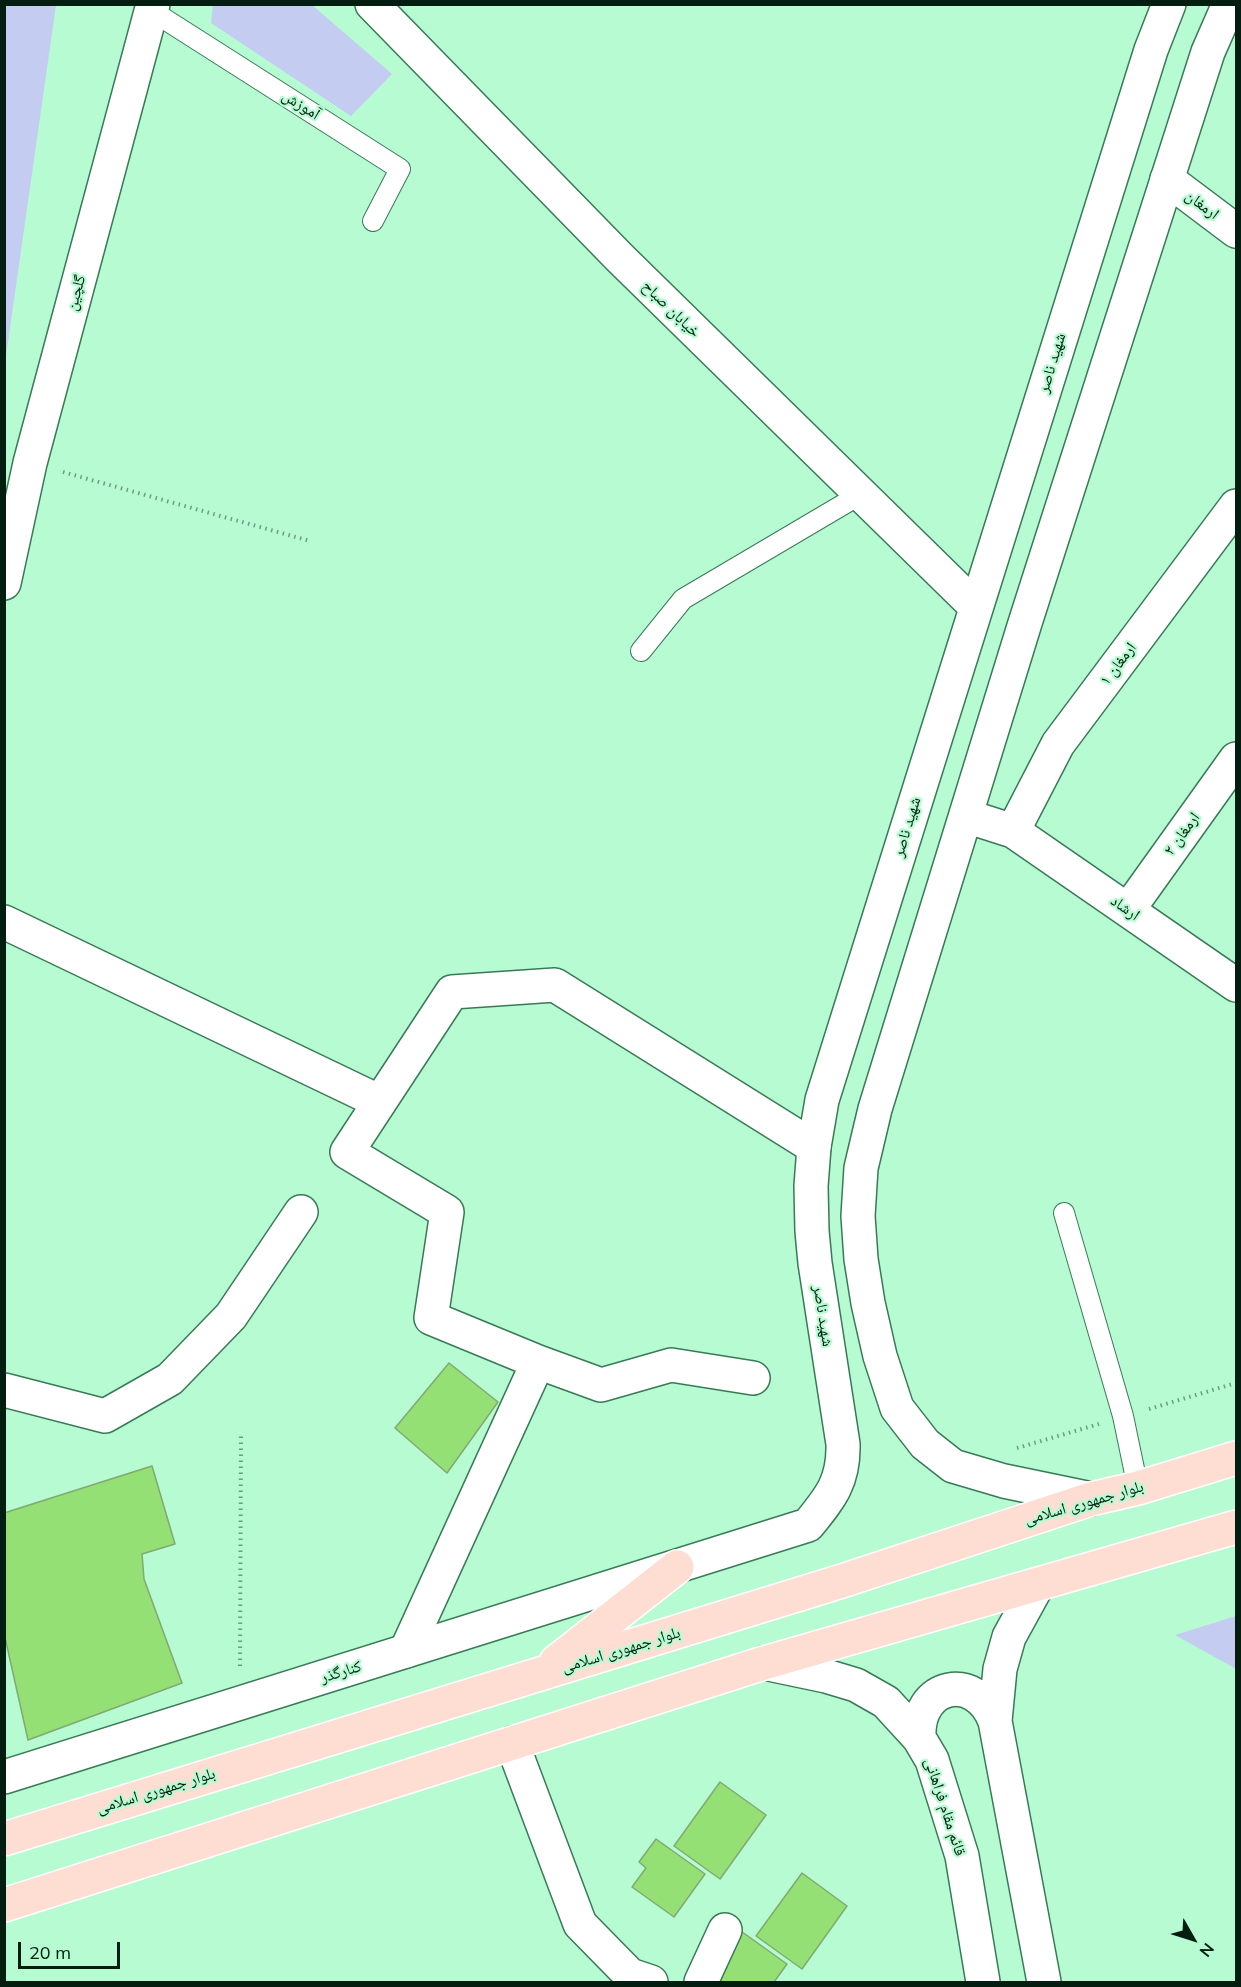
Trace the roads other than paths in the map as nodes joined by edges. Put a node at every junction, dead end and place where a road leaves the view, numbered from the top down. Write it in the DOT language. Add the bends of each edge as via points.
graph roads {
  1 [pos="372,4"];
  2 [pos="1169,4"];
  3 [pos="1229,4"];
  4 [pos="153,8"];
  5 [pos="1167,179"];
  6 [pos="373,221"];
  7 [pos="1236,231"];
  8 [pos="861,494"];
  9 [pos="1236,506"];
  10 [pos="4,584"];
  11 [pos="976,607"];
  12 [pos="1025,623"];
  13 [pos="641,651"];
  14 [pos="1236,759"];
  15 [pos="966,816"];
  16 [pos="1013,831"];
  17 [pos="1128,910"];
  18 [pos="4,922"];
  19 [pos="1236,985"];
  20 [pos="380,1102"];
  21 [pos="814,1147"];
  22 [pos="302,1212"];
  23 [pos="1064,1213"];
  24 [pos="538,1362"];
  25 [pos="753,1378"];
  26 [pos="4,1390"];
  27 [pos="1236,1458"];
  28 [pos="1138,1488"];
  29 [pos="1091,1499"];
  30 [pos="1236,1527"];
  31 [pos="677,1567"];
  32 [pos="1037,1586"];
  33 [pos="406,1651"];
  34 [pos="764,1663"];
  35 [pos="540,1675"];
  36 [pos="995,1721"];
  37 [pos="919,1738"];
  38 [pos="512,1743"];
  39 [pos="4,1777"];
  40 [pos="4,1839"];
  41 [pos="4,1905"];
  42 [pos="725,1930"];
  43 [pos="638,1980"];
  44 [pos="701,1983"];
  45 [pos="983,1983"];
  46 [pos="1044,1983"];
  1 -- 8 [label="street, خیابان صباح" via="620,258"];
  2 -- 11 [label="street, شهید ناصر" via="1151,50"];
  3 -- 5 [label="street" via="1208,52"];
  4 -- 6 [label="lane, آموزش" via="400,169"];
  4 -- 10 [label="street, گلچین" via="30,463"];
  5 -- 7 [label="street, ارمغان"];
  5 -- 12 [label="street"];
  8 -- 11 [label="street, خیابان صباح"];
  8 -- 13 [label="lane" via="683,599"];
  9 -- 16 [label="street, ارمغان ۱" via="1058,744"];
  11 -- 12 [label="street"];
  11 -- 21 [label="street, شهید ناصر" via="822,1100"];
  12 -- 15 [label="street"];
  14 -- 17 [label="street, ارمغان ۲"];
  15 -- 16 [label="street, ارشاد"];
  15 -- 29 [label="street" via="875,1109 861,1167 858,1216 868,1303 897,1408 925,1444 953,1466"];
  16 -- 17 [label="street, ارشاد"];
  17 -- 19 [label="street, ارشاد"];
  18 -- 20 [label="street"];
  20 -- 21 [label="street" via="452,992 555,985"];
  20 -- 24 [label="street" via="347,1152 447,1212 431,1318"];
  21 -- 31 [label="street, شهید ناصر" via="814,1263 843,1444 840,1479 808,1525"];
  22 -- 26 [label="street" via="231,1316 170,1378 105,1416"];
  23 -- 28 [label="lane" via="1123,1416"];
  24 -- 25 [label="street" via="602,1385 670,1365"];
  24 -- 33 [label="street"];
  27 -- 28 [label="main road, بلوار جمهوری اسلامی"];
  28 -- 29 [label="main road, بلوار جمهوری اسلامی"];
  29 -- 35 [label="main road, بلوار جمهوری اسلامی"];
  30 -- 32 [label="main road"];
  31 -- 33 [label="street, کنارگذر"];
  31 -- 35 [label="main road"];
  32 -- 34 [label="main road"];
  32 -- 36 [label="street" via="1009,1637 1000,1669"];
  33 -- 39 [label="street, کنارگذر"];
  34 -- 37 [label="street, قائم مقام فراهانی" via="856,1685 886,1702"];
  34 -- 38 [label="main road"];
  35 -- 40 [label="main road, بلوار جمهوری اسلامی"];
  36 -- 37 [label="street" via="981,1698 969,1691 948,1690 930,1699 921,1711"];
  36 -- 46 [label="street"];
  37 -- 45 [label="street, قائم مقام فراهانی" via="932,1760 962,1856"];
  38 -- 41 [label="main road"];
  38 -- 43 [label="street" via="580,1923"];
  42 -- 44 [label="street"];
}
